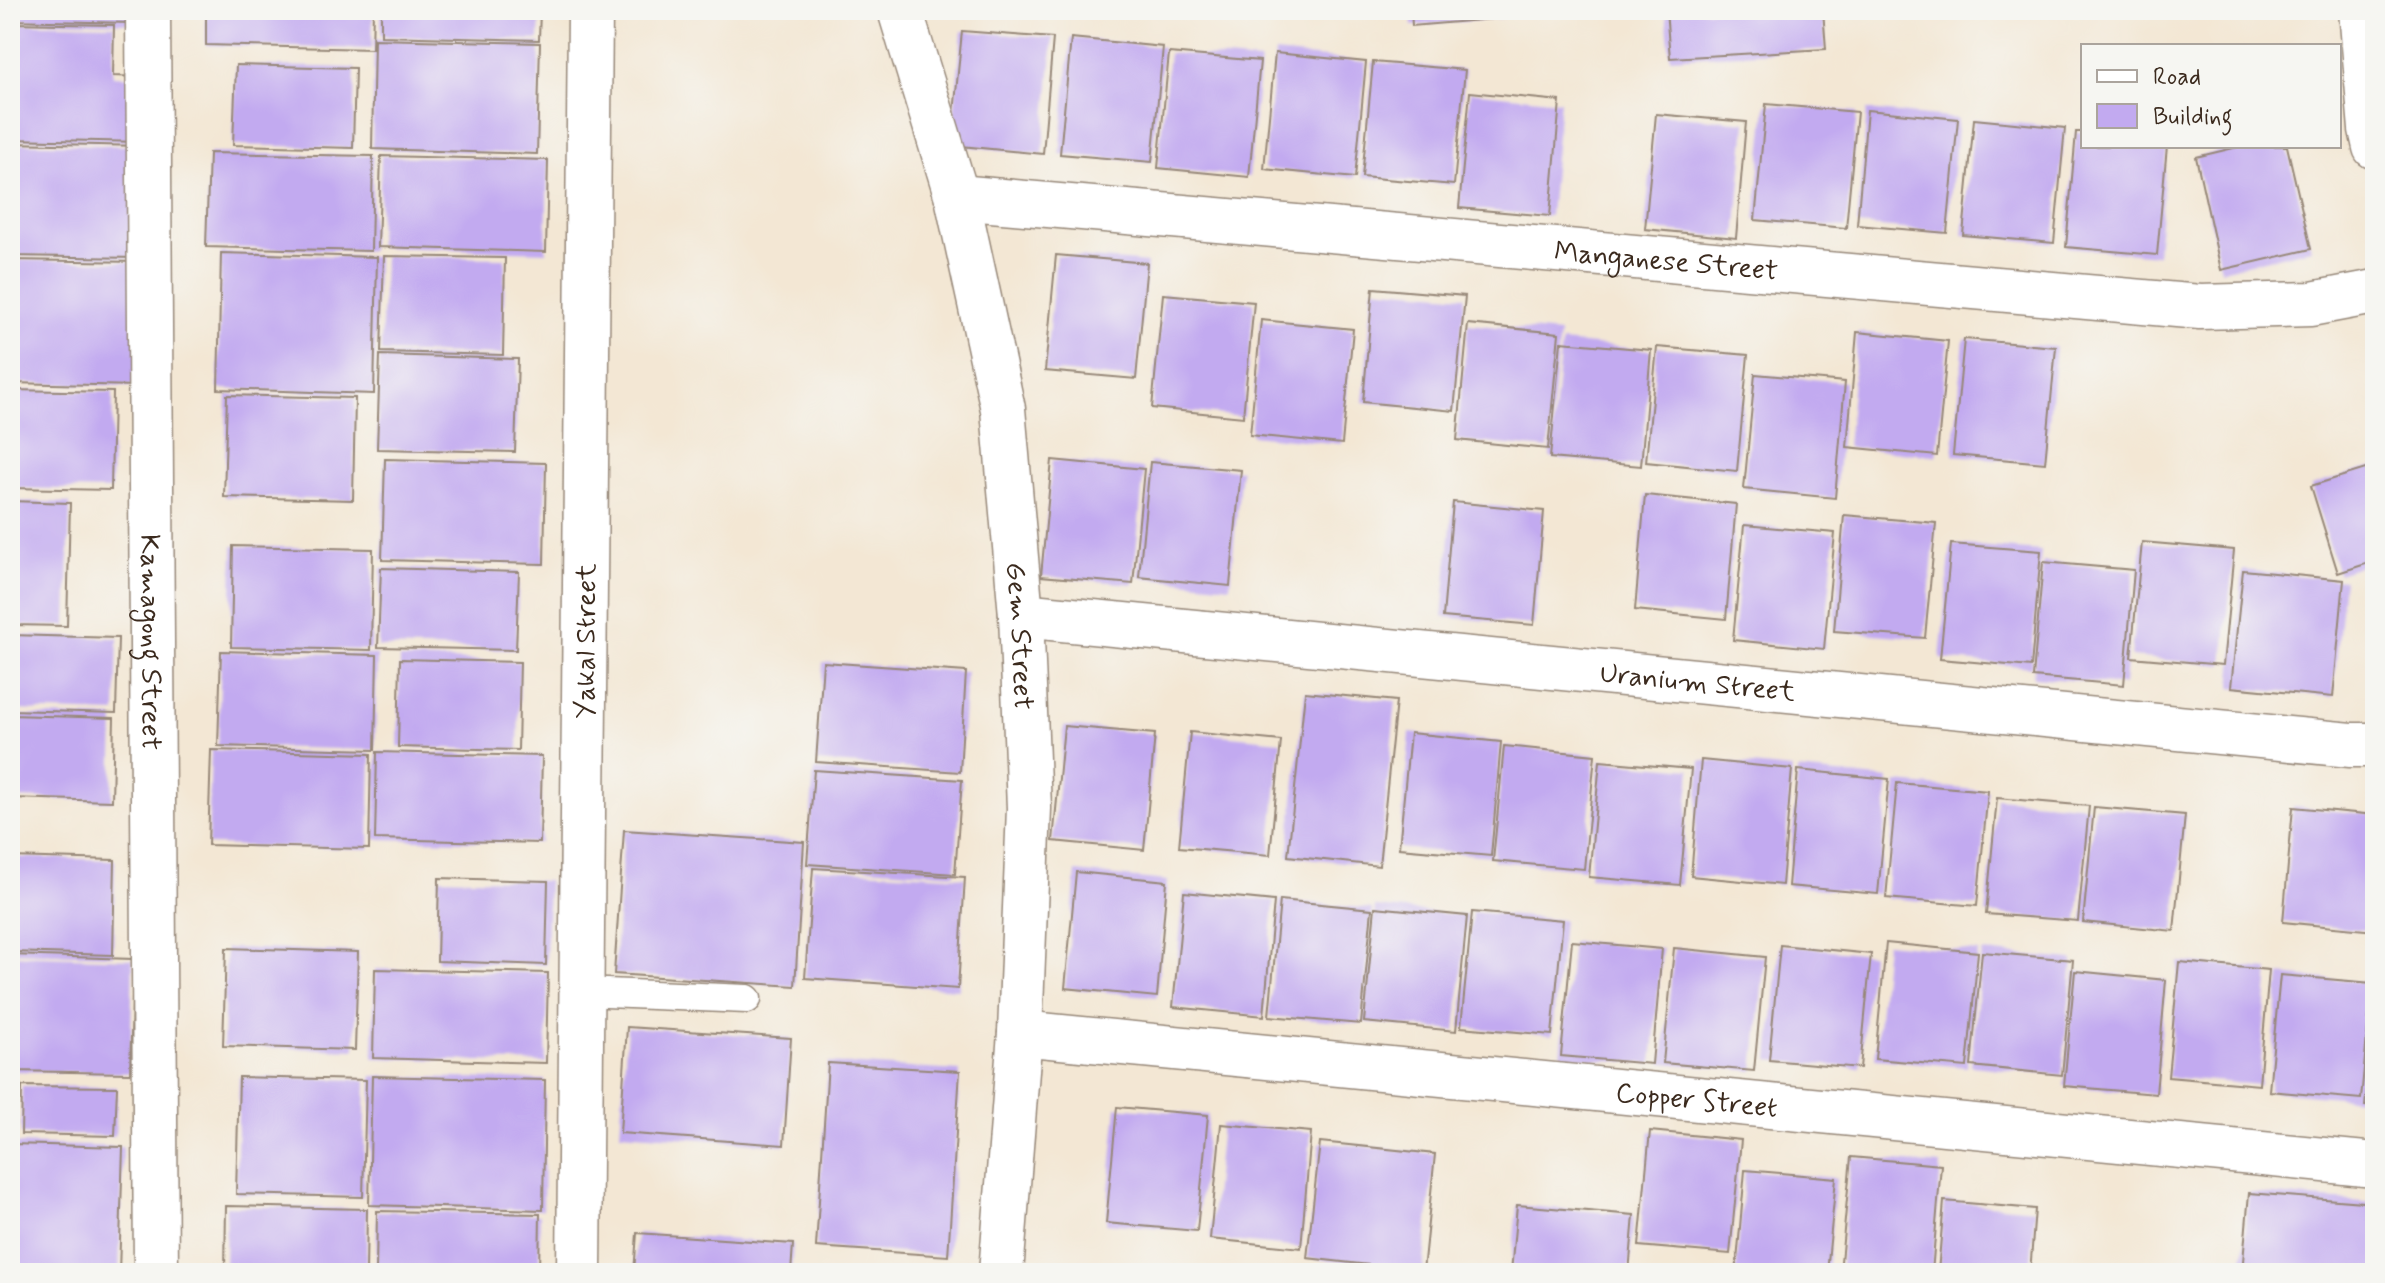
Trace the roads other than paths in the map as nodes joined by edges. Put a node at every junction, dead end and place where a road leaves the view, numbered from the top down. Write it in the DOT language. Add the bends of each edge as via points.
graph roads {
  1 [pos="148,10"];
  2 [pos="590,10"];
  3 [pos="900,10"];
  4 [pos="2361,10"];
  5 [pos="2375,147"];
  6 [pos="957,197"];
  7 [pos="2375,292"];
  8 [pos="1021,615"];
  9 [pos="2375,745"];
  10 [pos="583,992"];
  11 [pos="747,999"];
  12 [pos="1020,1033"];
  13 [pos="2375,1165"];
  14 [pos="156,1273"];
  15 [pos="579,1273"];
  16 [pos="1001,1273"];
  1 -- 14 [label="street, Kamagong Street"];
  2 -- 10 [label="street, Yakal Street"];
  3 -- 6 [label="street, Gem Street"];
  4 -- 5 [label="street"];
  6 -- 7 [label="street, Manganese Street" via="2200,307 2311,304"];
  6 -- 8 [label="street, Gem Street" via="1003,409"];
  8 -- 9 [label="street, Uranium Street"];
  8 -- 12 [label="street, Gem Street" via="1029,808"];
  10 -- 11 [label="lane"];
  10 -- 15 [label="street, Yakal Street"];
  12 -- 13 [label="street, Copper Street"];
  12 -- 16 [label="street, Gem Street"];
}
